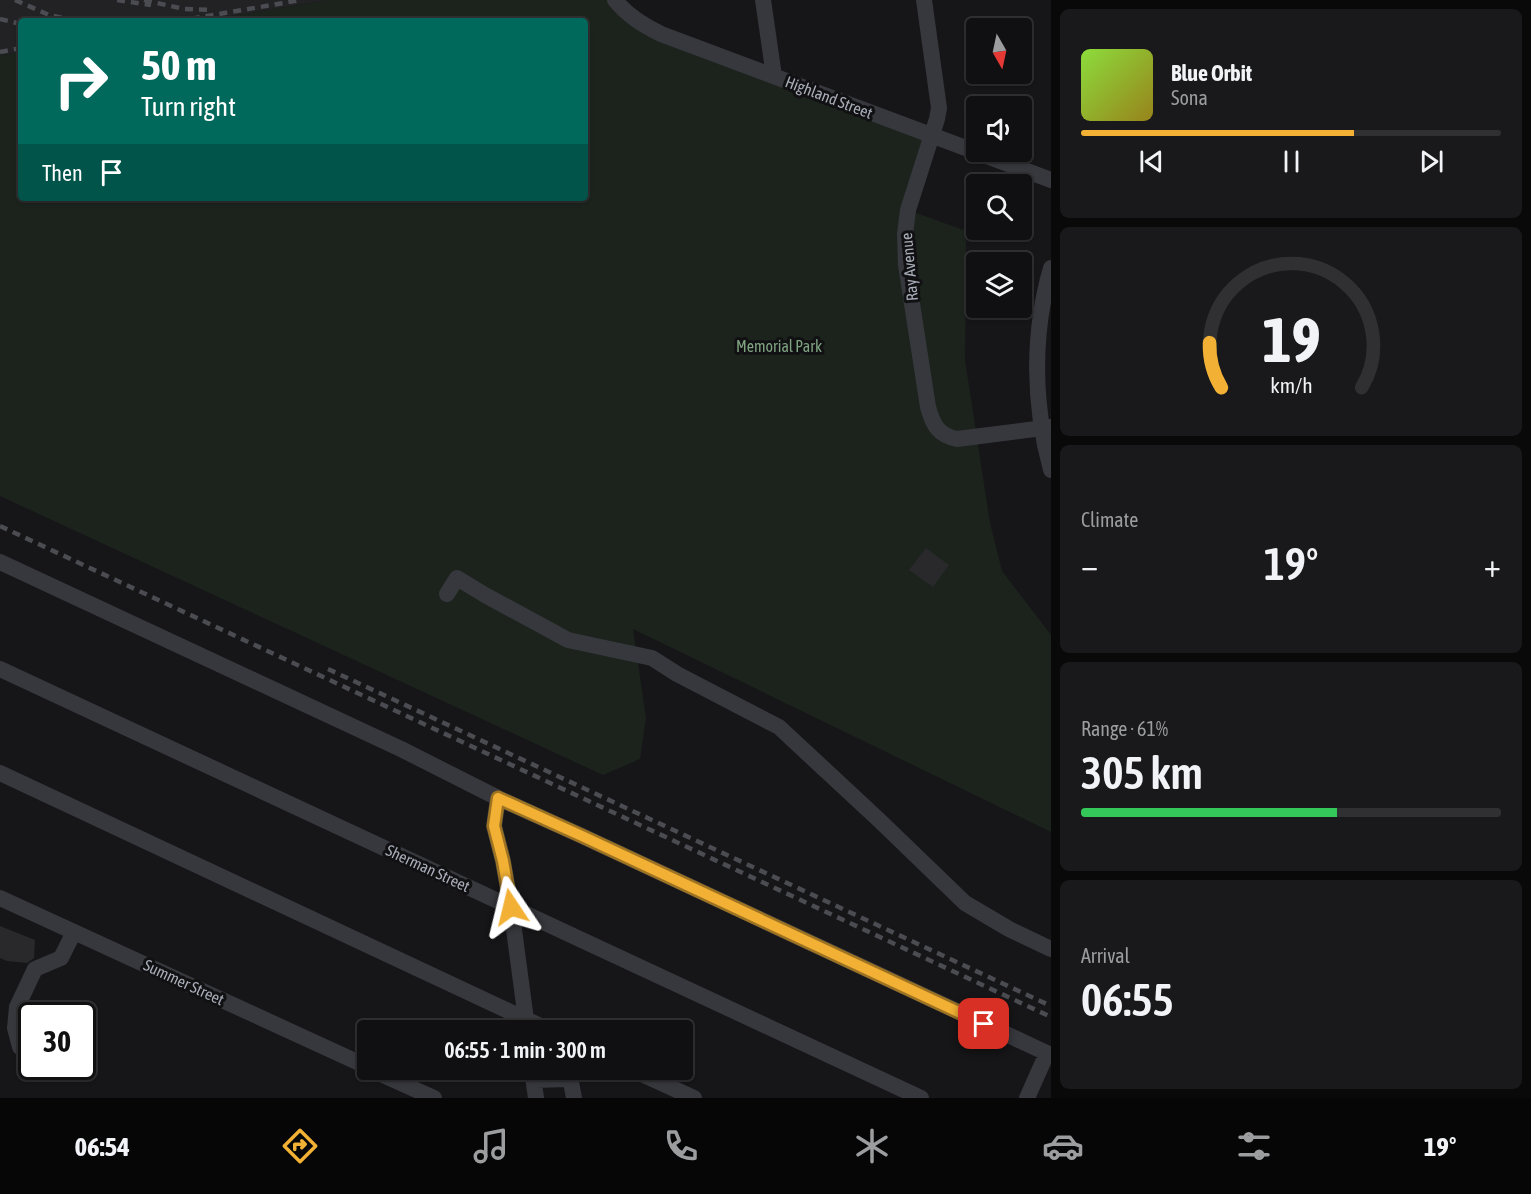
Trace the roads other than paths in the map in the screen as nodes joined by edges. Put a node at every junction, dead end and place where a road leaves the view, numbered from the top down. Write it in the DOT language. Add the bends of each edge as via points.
graph roads {
  1 [pos="615,0"];
  2 [pos="763,0"];
  3 [pos="924,0"];
  4 [pos="774,76"];
  5 [pos="932,135"];
  6 [pos="1051,180"];
  7 [pos="1051,268"];
  8 [pos="1046,428"];
  9 [pos="1051,470"];
  10 [pos="0,562"];
  11 [pos="447,594"];
  12 [pos="0,669"];
  13 [pos="0,773"];
  14 [pos="498,798"];
  15 [pos="0,897"];
  16 [pos="511,907"];
  17 [pos="74,932"];
  18 [pos="1051,949"];
  19 [pos="19,1002"];
  20 [pos="18,1005"];
  21 [pos="517,1020"];
  22 [pos="526,1020"];
  23 [pos="18,1039"];
  24 [pos="1049,1054"];
  25 [pos="357,1062"];
  26 [pos="394,1080"];
  27 [pos="534,1080"];
  28 [pos="569,1080"];
  29 [pos="655,1080"];
  30 [pos="434,1098"];
  31 [pos="536,1098"];
  32 [pos="574,1098"];
  33 [pos="694,1098"];
  34 [pos="921,1098"];
  35 [pos="1027,1098"];
  1 -- 4 [label="street, Highland Street" via="625,12 661,34"];
  2 -- 4 [label="street"];
  3 -- 5 [label="street, Ray Avenue" via="939,108"];
  4 -- 5 [label="street, Highland Street"];
  5 -- 6 [label="street, Highland Street"];
  5 -- 8 [label="street, Ray Avenue" via="908,210 905,234 906,266 931,417 941,432 957,439"];
  7 -- 8 [label="street" via="1037,345 1038,385"];
  8 -- 9 [label="street"];
  10 -- 14 [label="street"];
  11 -- 18 [label="street" via="457,578 568,640 652,658 779,727 965,903"];
  12 -- 16 [label="street, Sherman Street"];
  13 -- 21 [label="street"];
  14 -- 16 [label="street" via="494,826"];
  14 -- 24 [label="street"];
  15 -- 17 [label="street, Summer Street"];
  16 -- 22 [label="street"];
  16 -- 34 [label="street, Sherman Street"];
  17 -- 19 [label="street" via="62,958 35,969"];
  17 -- 25 [label="street, Summer Street"];
  20 -- 23 [label="street"];
  24 -- 35 [label="street"];
  26 -- 30 [label="street"];
  27 -- 31 [label="street"];
  28 -- 32 [label="street"];
  29 -- 33 [label="street"];
}
